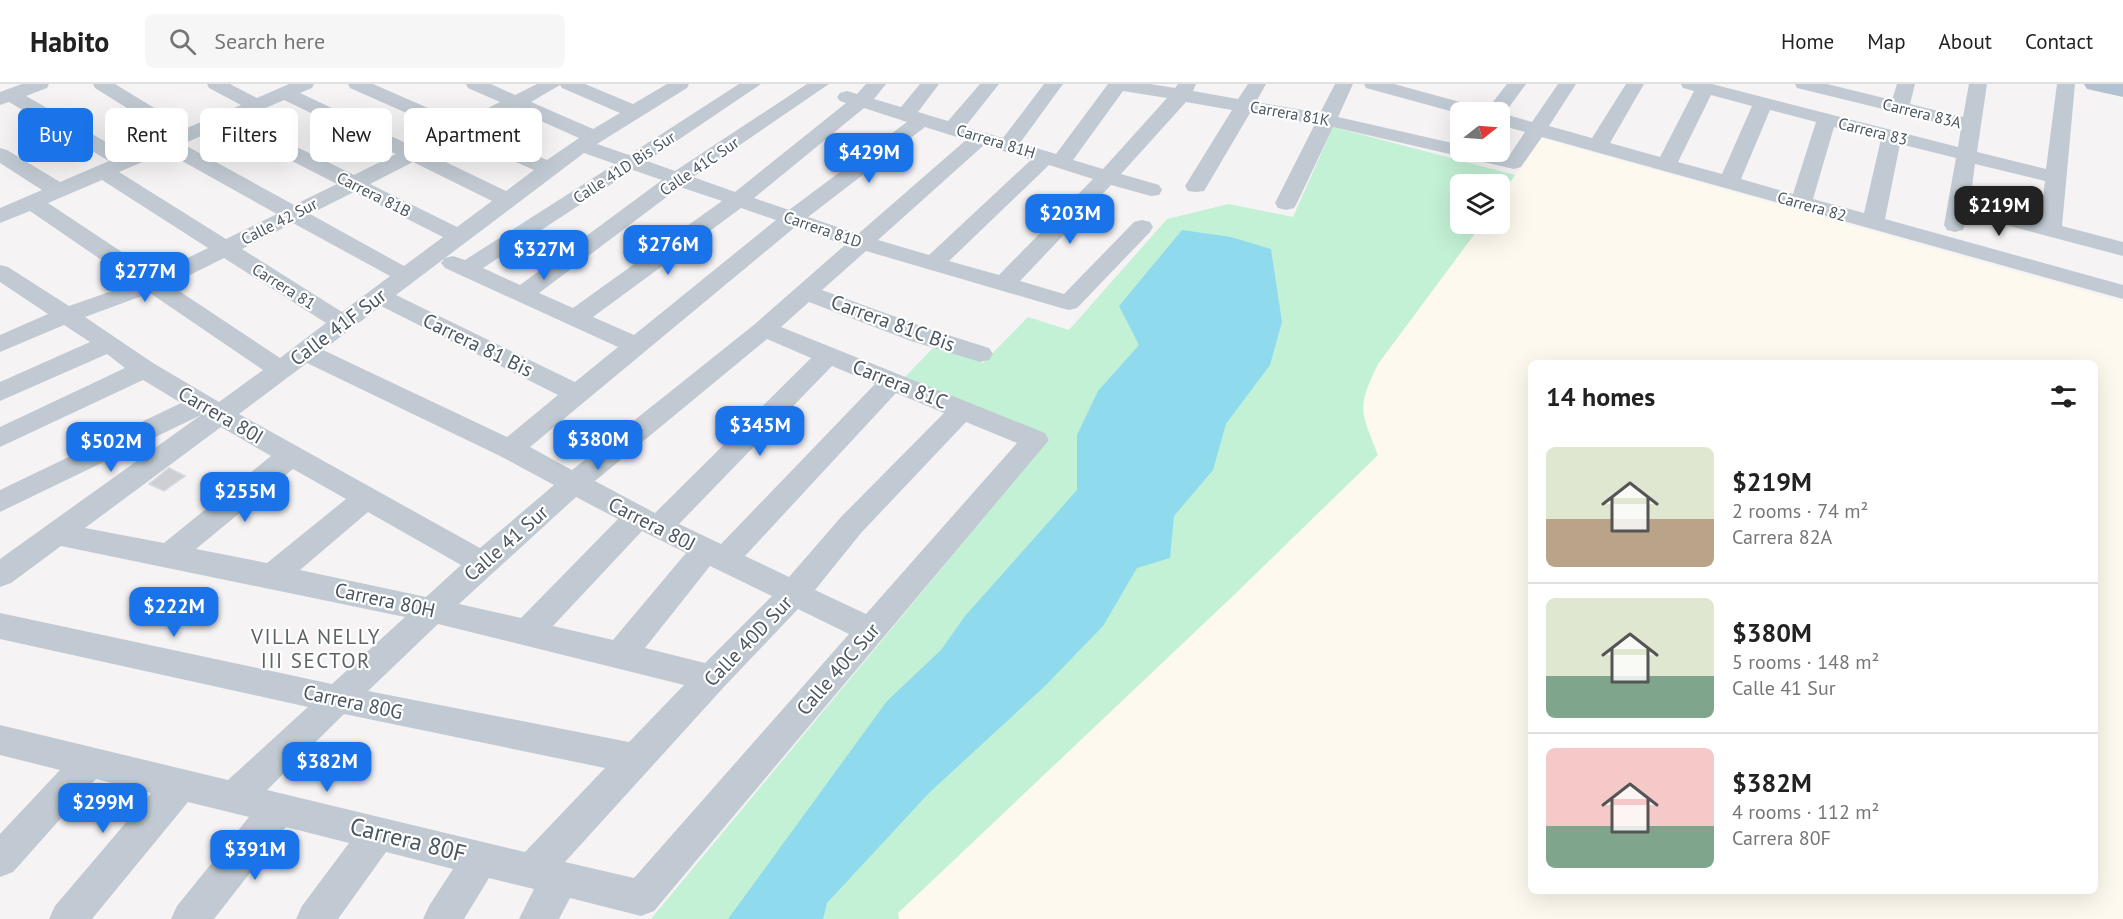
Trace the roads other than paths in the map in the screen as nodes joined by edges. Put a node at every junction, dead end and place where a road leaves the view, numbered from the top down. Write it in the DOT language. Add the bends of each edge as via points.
graph roads {
  1 [pos="40,84"];
  2 [pos="102,84"];
  3 [pos="216,84"];
  4 [pos="305,84"];
  5 [pos="357,84"];
  6 [pos="475,84"];
  7 [pos="552,84"];
  8 [pos="569,84"];
  9 [pos="680,84"];
  10 [pos="752,84"];
  11 [pos="877,84"];
  12 [pos="930,84"];
  13 [pos="990,84"];
  14 [pos="1054,84"];
  15 [pos="1118,84"];
  16 [pos="1257,84"];
  17 [pos="1344,84"];
  18 [pos="1373,84"];
  19 [pos="1455,84"];
  20 [pos="1517,84"];
  21 [pos="1568,84"];
  22 [pos="1635,84"];
  23 [pos="1804,84"];
  24 [pos="1906,84"];
  25 [pos="1978,84"];
  26 [pos="2066,84"];
  27 [pos="2094,84"];
  28 [pos="814,85"];
  29 [pos="1697,86"];
  30 [pos="1838,88"];
  31 [pos="1184,89"];
  32 [pos="2123,90"];
  33 [pos="285,93"];
  34 [pos="5,97"];
  35 [pos="861,101"];
  36 [pos="516,102"];
  37 [pos="1503,102"];
  38 [pos="1440,103"];
  39 [pos="1763,103"];
  40 [pos="256,105"];
  41 [pos="1246,105"];
  42 [pos="1450,106"];
  43 [pos="1899,107"];
  44 [pos="134,108"];
  45 [pos="249,108"];
  46 [pos="411,108"];
  47 [pos="504,108"];
  48 [pos="635,112"];
  49 [pos="915,117"];
  50 [pos="1827,119"];
  51 [pos="1327,120"];
  52 [pos="1510,122"];
  53 [pos="1971,125"];
  54 [pos="953,128"];
  55 [pos="1537,129"];
  56 [pos="1892,136"];
  57 [pos="981,137"];
  58 [pos="587,141"];
  59 [pos="1008,145"];
  60 [pos="1598,146"];
  61 [pos="188,147"];
  62 [pos="1450,148"];
  63 [pos="404,150"];
  64 [pos="105,151"];
  65 [pos="0,154"];
  66 [pos="1966,155"];
  67 [pos="298,156"];
  68 [pos="404,158"];
  69 [pos="1053,159"];
  70 [pos="126,162"];
  71 [pos="430,162"];
  72 [pos="533,162"];
  73 [pos="1506,162"];
  74 [pos="630,163"];
  75 [pos="1666,165"];
  76 [pos="549,169"];
  77 [pos="104,172"];
  78 [pos="1107,177"];
  79 [pos="678,178"];
  80 [pos="2056,178"];
  81 [pos="1729,183"];
  82 [pos="353,184"];
  83 [pos="1196,186"];
  84 [pos="1151,190"];
  85 [pos="59,191"];
  86 [pos="508,200"];
  87 [pos="738,200"];
  88 [pos="1286,203"];
  89 [pos="1801,203"];
  90 [pos="1958,206"];
  91 [pos="11,208"];
  92 [pos="293,214"];
  93 [pos="791,219"];
  94 [pos="1873,223"];
  95 [pos="1142,227"];
  96 [pos="2050,230"];
  97 [pos="459,236"];
  98 [pos="862,243"];
  99 [pos="1952,245"];
  100 [pos="225,248"];
  101 [pos="2123,249"];
  102 [pos="434,255"];
  103 [pos="933,264"];
  104 [pos="466,269"];
  105 [pos="0,272"];
  106 [pos="406,276"];
  107 [pos="154,284"];
  108 [pos="1004,284"];
  109 [pos="806,292"];
  110 [pos="2123,292"];
  111 [pos="12,293"];
  112 [pos="523,294"];
  113 [pos="379,296"];
  114 [pos="66,315"];
  115 [pos="575,318"];
  116 [pos="343,323"];
  117 [pos="765,329"];
  118 [pos="110,343"];
  119 [pos="0,344"];
  120 [pos="637,346"];
  121 [pos="304,352"];
  122 [pos="980,354"];
  123 [pos="829,355"];
  124 [pos="144,369"];
  125 [pos="280,370"];
  126 [pos="893,381"];
  127 [pos="0,393"];
  128 [pos="577,394"];
  129 [pos="211,410"];
  130 [pos="962,410"];
  131 [pos="0,438"];
  132 [pos="1035,440"];
  133 [pos="510,449"];
  134 [pos="291,455"];
  135 [pos="573,484"];
  136 [pos="366,498"];
  137 [pos="0,502"];
  138 [pos="648,522"];
  139 [pos="57,534"];
  140 [pos="170,554"];
  141 [pos="715,555"];
  142 [pos="482,563"];
  143 [pos="0,576"];
  144 [pos="272,576"];
  145 [pos="795,593"];
  146 [pos="432,610"];
  147 [pos="0,626"];
  148 [pos="871,631"];
  149 [pos="528,633"];
  150 [pos="621,654"];
  151 [pos="711,678"];
  152 [pos="337,699"];
  153 [pos="0,740"];
  154 [pos="637,759"];
  155 [pos="89,762"];
  156 [pos="180,785"];
  157 [pos="234,798"];
  158 [pos="278,808"];
  159 [pos="378,833"];
  160 [pos="481,858"];
  161 [pos="0,860"];
  162 [pos="546,874"];
  163 [pos="641,898"];
  164 [pos="68,919"];
  165 [pos="190,919"];
  166 [pos="315,919"];
  167 [pos="442,919"];
  168 [pos="537,919"];
  1 -- 34 [label="street"];
  2 -- 44 [label="street"];
  3 -- 40 [label="street"];
  4 -- 33 [label="street"];
  5 -- 46 [label="street"];
  6 -- 36 [label="street, Carrera 81D"];
  7 -- 36 [label="street, Calle 42 Sur"];
  8 -- 48 [label="street"];
  9 -- 48 [label="street, Calle 41F Sur"];
  10 -- 74 [label="street, Calle 41D Bis Sur"];
  11 -- 35 [label="street"];
  12 -- 49 [label="street"];
  13 -- 54 [label="street"];
  14 -- 59 [label="street"];
  15 -- 31 [label="street, Carrera 81K"];
  15 -- 69 [label="street"];
  16 -- 41 [label="street"];
  17 -- 51 [label="street"];
  18 -- 38 [label="street"];
  19 -- 38 [label="street"];
  20 -- 37 [label="street"];
  21 -- 55 [label="street"];
  22 -- 60 [label="street"];
  23 -- 30 [label="street, Carrera 83A"];
  24 -- 43 [label="street"];
  25 -- 53 [label="street"];
  26 -- 80 [label="street"];
  27 -- 32 [label="main road"];
  28 -- 35 [label="street, Carrera 81H"];
  28 -- 79 [label="street, Calle 41C Sur"];
  29 -- 39 [label="street, Carrera 83"];
  29 -- 75 [label="street"];
  30 -- 43 [label="street, Carrera 83A"];
  31 -- 41 [label="street, Carrera 81K"];
  31 -- 78 [label="street"];
  33 -- 40 [label="street"];
  33 -- 63 [label="street"];
  34 -- 64 [label="street"];
  35 -- 49 [label="street, Carrera 81H"];
  35 -- 87 [label="street"];
  36 -- 47 [label="street, Calle 42 Sur"];
  36 -- 58 [label="street, Carrera 81D"];
  38 -- 42 [label="street"];
  39 -- 50 [label="street, Carrera 83"];
  39 -- 81 [label="street"];
  40 -- 45 [label="street"];
  41 -- 51 [label="street, Carrera 81K"];
  41 -- 83 [label="street"];
  43 -- 53 [label="street, Carrera 83A"];
  48 -- 58 [label="street, Calle 41F Sur"];
  49 -- 54 [label="street, Carrera 81H"];
  49 -- 93 [label="street"];
  50 -- 56 [label="street, Carrera 83"];
  50 -- 89 [label="street"];
  51 -- 62 [label="street, Carrera 81K"];
  51 -- 88 [label="street"];
  52 -- 55 [label="street, Carrera 82"];
  53 -- 66 [label="street"];
  54 -- 57 [label="street, Carrera 81H"];
  55 -- 60 [label="street, Carrera 82"];
  55 -- 73 [label="street, Carrera 81K" via="1514,164"];
  56 -- 66 [label="street, Carrera 83"];
  56 -- 94 [label="street"];
  57 -- 59 [label="street, Carrera 81H"];
  57 -- 98 [label="street, Calle 41 Sur"];
  58 -- 74 [label="street, Carrera 81D"];
  58 -- 76 [label="street, Calle 41F Sur"];
  59 -- 69 [label="street, Carrera 81H"];
  60 -- 75 [label="street, Carrera 82"];
  61 -- 92 [label="street"];
  65 -- 85 [label="street"];
  66 -- 80 [label="street, Carrera 83"];
  66 -- 90 [label="street"];
  67 -- 82 [label="street, Carrera 81B"];
  68 -- 82 [label="street, Calle 42 Sur"];
  69 -- 78 [label="street, Carrera 81H"];
  69 -- 103 [label="street"];
  70 -- 77 [label="street"];
  71 -- 86 [label="street"];
  72 -- 76 [label="street"];
  74 -- 79 [label="street, Carrera 81D"];
  74 -- 104 [label="street, Calle 41D Bis Sur"];
  75 -- 81 [label="street, Carrera 82"];
  76 -- 86 [label="street, Calle 41F Sur"];
  77 -- 85 [label="street"];
  77 -- 100 [label="street, Carrera 81"];
  78 -- 84 [label="street, Carrera 81H"];
  78 -- 108 [label="street"];
  79 -- 87 [label="street, Carrera 81D"];
  79 -- 112 [label="street, Calle 41C Sur"];
  80 -- 96 [label="street"];
  81 -- 89 [label="street, Carrera 82"];
  82 -- 92 [label="street, Calle 42 Sur"];
  82 -- 97 [label="street, Carrera 81B"];
  85 -- 91 [label="street"];
  86 -- 97 [label="street, Calle 41F Sur"];
  87 -- 93 [label="street, Carrera 81D"];
  87 -- 115 [label="street"];
  89 -- 94 [label="street, Carrera 82"];
  90 -- 96 [label="street"];
  90 -- 99 [label="street"];
  91 -- 107 [label="street"];
  92 -- 100 [label="street, Calle 42 Sur"];
  92 -- 106 [label="street"];
  93 -- 98 [label="street, Carrera 81D"];
  93 -- 120 [label="street"];
  94 -- 99 [label="street, Carrera 82"];
  95 -- 108 [label="street, Carrera 81D" via="1069,303"];
  96 -- 101 [label="street"];
  97 -- 102 [label="street, Calle 41F Sur"];
  98 -- 103 [label="street, Carrera 81D"];
  98 -- 109 [label="street, Calle 41 Sur"];
  99 -- 110 [label="street, Carrera 82"];
  100 -- 107 [label="street, Calle 42 Sur"];
  100 -- 116 [label="street, Carrera 81"];
  102 -- 104 [label="street"];
  102 -- 106 [label="street, Calle 41F Sur"];
  103 -- 108 [label="street, Carrera 81D"];
  104 -- 112 [label="street"];
  105 -- 111 [label="street, Carrera 80I"];
  106 -- 113 [label="street, Calle 41F Sur"];
  107 -- 114 [label="street, Calle 42 Sur"];
  107 -- 125 [label="street"];
  109 -- 117 [label="street, Calle 41 Sur"];
  109 -- 122 [label="street, Carrera 81C Bis"];
  111 -- 114 [label="street, Carrera 80I"];
  112 -- 115 [label="street"];
  113 -- 116 [label="street, Calle 41F Sur"];
  113 -- 128 [label="street, Carrera 81 Bis"];
  114 -- 118 [label="street, Carrera 80I"];
  114 -- 119 [label="street, Calle 42 Sur"];
  115 -- 120 [label="street"];
  116 -- 121 [label="street, Calle 41F Sur"];
  117 -- 123 [label="street, Carrera 81C"];
  117 -- 135 [label="street, Calle 41 Sur"];
  118 -- 124 [label="street, Carrera 80I"];
  118 -- 127 [label="street"];
  120 -- 128 [label="street"];
  121 -- 125 [label="street, Calle 41F Sur"];
  121 -- 133 [label="street, Carrera 80J"];
  123 -- 126 [label="street, Carrera 81C"];
  123 -- 138 [label="street"];
  124 -- 129 [label="street, Carrera 80I"];
  124 -- 131 [label="street"];
  125 -- 129 [label="street, Calle 41F Sur"];
  126 -- 130 [label="street, Carrera 81C"];
  126 -- 141 [label="street"];
  128 -- 133 [label="street"];
  129 -- 134 [label="street, Carrera 80I"];
  129 -- 137 [label="street"];
  129 -- 139 [label="street, Calle 41F Sur"];
  130 -- 132 [label="street, Carrera 81C"];
  130 -- 145 [label="street, Calle 40D Sur" via="851,525"];
  132 -- 148 [label="street, Calle 40C Sur"];
  133 -- 135 [label="street, Carrera 80J"];
  134 -- 136 [label="street, Carrera 80I"];
  134 -- 140 [label="street"];
  135 -- 138 [label="street, Carrera 80J"];
  135 -- 142 [label="street, Calle 41 Sur"];
  136 -- 142 [label="street, Carrera 80I"];
  136 -- 144 [label="street"];
  138 -- 141 [label="street, Carrera 80J"];
  138 -- 149 [label="street"];
  139 -- 140 [label="street, Carrera 80H"];
  139 -- 143 [label="street, Calle 41F Sur"];
  140 -- 144 [label="street, Carrera 80H"];
  141 -- 145 [label="street, Carrera 80J"];
  141 -- 150 [label="street"];
  142 -- 146 [label="street, Calle 41 Sur"];
  144 -- 146 [label="street, Carrera 80H"];
  145 -- 148 [label="street, Carrera 80J"];
  145 -- 151 [label="street, Calle 40D Sur"];
  146 -- 149 [label="street, Carrera 80H"];
  146 -- 152 [label="street, Calle 41 Sur"];
  147 -- 152 [label="street, Carrera 80G"];
  148 -- 163 [label="street, Calle 40C Sur"];
  149 -- 150 [label="street, Carrera 80H"];
  150 -- 151 [label="street, Carrera 80H"];
  151 -- 154 [label="street, Calle 40D Sur"];
  152 -- 154 [label="street, Carrera 80G"];
  152 -- 157 [label="street, Calle 41 Sur"];
  153 -- 155 [label="street, Carrera 80F"];
  154 -- 162 [label="street, Calle 40D Sur"];
  155 -- 156 [label="street, Carrera 80F"];
  155 -- 161 [label="street"];
  156 -- 157 [label="street, Carrera 80F"];
  156 -- 164 [label="street"];
  157 -- 158 [label="street, Carrera 80F"];
  158 -- 159 [label="street, Carrera 80F"];
  158 -- 165 [label="street"];
  159 -- 160 [label="street, Carrera 80F"];
  159 -- 166 [label="street"];
  160 -- 162 [label="street, Carrera 80F"];
  160 -- 167 [label="street"];
  162 -- 163 [label="street, Carrera 80F"];
  162 -- 168 [label="street, Calle 40D Sur"];
}
